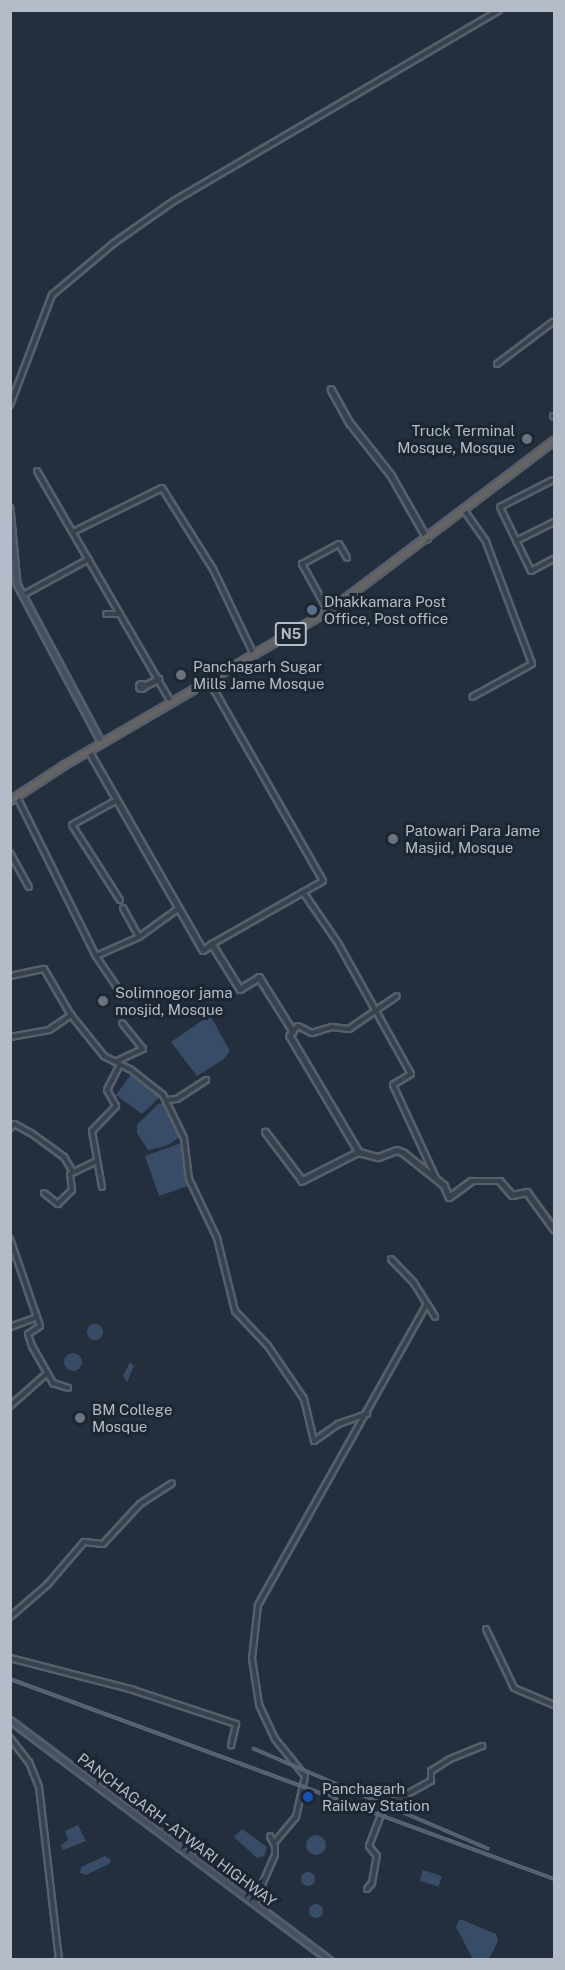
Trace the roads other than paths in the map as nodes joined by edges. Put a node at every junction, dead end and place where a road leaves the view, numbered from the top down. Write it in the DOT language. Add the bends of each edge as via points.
graph roads {
  1 [pos="499,10"];
  2 [pos="555,321"];
  3 [pos="497,364"];
  4 [pos="331,389"];
  5 [pos="10,405"];
  6 [pos="555,441"];
  7 [pos="37,471"];
  8 [pos="553,480"];
  9 [pos="10,508"];
  10 [pos="464,510"];
  11 [pos="555,522"];
  12 [pos="73,532"];
  13 [pos="427,538"];
  14 [pos="516,541"];
  15 [pos="346,558"];
  16 [pos="89,559"];
  17 [pos="555,560"];
  18 [pos="22,596"];
  19 [pos="329,611"];
  20 [pos="106,614"];
  21 [pos="120,614"];
  22 [pos="255,655"];
  23 [pos="158,679"];
  24 [pos="209,681"];
  25 [pos="144,686"];
  26 [pos="472,697"];
  27 [pos="172,703"];
  28 [pos="102,743"];
  29 [pos="88,751"];
  30 [pos="14,799"];
  31 [pos="119,799"];
  32 [pos="11,857"];
  33 [pos="29,887"];
  34 [pos="303,892"];
  35 [pos="120,900"];
  36 [pos="123,908"];
  37 [pos="178,909"];
  38 [pos="139,937"];
  39 [pos="212,945"];
  40 [pos="96,956"];
  41 [pos="10,976"];
  42 [pos="123,996"];
  43 [pos="397,996"];
  44 [pos="376,1013"];
  45 [pos="71,1016"];
  46 [pos="122,1023"];
  47 [pos="293,1031"];
  48 [pos="10,1037"];
  49 [pos="115,1062"];
  50 [pos="120,1065"];
  51 [pos="206,1080"];
  52 [pos="166,1100"];
  53 [pos="10,1128"];
  54 [pos="265,1132"];
  55 [pos="359,1152"];
  56 [pos="97,1161"];
  57 [pos="73,1172"];
  58 [pos="436,1178"];
  59 [pos="102,1187"];
  60 [pos="44,1193"];
  61 [pos="555,1229"];
  62 [pos="10,1239"];
  63 [pos="392,1259"];
  64 [pos="427,1304"];
  65 [pos="36,1317"];
  66 [pos="435,1317"];
  67 [pos="11,1326"];
  68 [pos="46,1374"];
  69 [pos="68,1388"];
  70 [pos="10,1406"];
  71 [pos="367,1413"];
  72 [pos="172,1483"];
  73 [pos="10,1617"];
  74 [pos="486,1629"];
  75 [pos="10,1658"];
  76 [pos="555,1705"];
  77 [pos="10,1720"];
  78 [pos="10,1738"];
  79 [pos="231,1745"];
  80 [pos="482,1746"];
  81 [pos="270,1836"];
  82 [pos="274,1843"];
  83 [pos="367,1889"];
  84 [pos="254,1903"];
  85 [pos="59,1959"];
  86 [pos="330,1959"];
  1 -- 5 [label="street" via="174,201 114,243 52,295"];
  2 -- 3 [label="street"];
  4 -- 13 [label="street" via="350,423 391,475"];
  6 -- 10 [label="highway, N5"];
  7 -- 12 [label="street"];
  8 -- 14 [label="street" via="500,507"];
  9 -- 18 [label="main road" via="16,537 15,577"];
  10 -- 13 [label="highway, N5"];
  10 -- 26 [label="street" via="486,542 532,664"];
  11 -- 14 [label="street"];
  12 -- 16 [label="street"];
  12 -- 22 [label="street" via="162,488 213,569"];
  13 -- 19 [label="highway, N5"];
  14 -- 17 [label="street" via="531,571"];
  15 -- 19 [label="street" via="339,544 302,564"];
  16 -- 18 [label="street"];
  16 -- 21 [label="street"];
  18 -- 28 [label="main road"];
  19 -- 22 [label="highway, N5"];
  20 -- 21 [label="street"];
  21 -- 23 [label="street"];
  22 -- 24 [label="highway, N5"];
  23 -- 25 [label="street"];
  23 -- 27 [label="street"];
  24 -- 27 [label="highway, N5"];
  24 -- 34 [label="street" via="323,881"];
  27 -- 28 [label="highway, N5"];
  28 -- 29 [label="highway, N5"];
  29 -- 30 [label="highway, N5"];
  29 -- 31 [label="street"];
  30 -- 40 [label="street"];
  31 -- 35 [label="street" via="72,825"];
  31 -- 37 [label="street"];
  32 -- 33 [label="street"];
  34 -- 39 [label="street"];
  34 -- 44 [label="street" via="338,943"];
  36 -- 38 [label="street"];
  37 -- 38 [label="street"];
  37 -- 39 [label="street" via="203,950"];
  38 -- 40 [label="street"];
  39 -- 47 [label="street" via="240,988 259,977"];
  40 -- 42 [label="street"];
  41 -- 45 [label="street" via="44,969"];
  43 -- 44 [label="street"];
  44 -- 47 [label="street" via="349,1029 332,1027 312,1033 298,1026"];
  44 -- 58 [label="street" via="411,1074 393,1085"];
  45 -- 48 [label="street" via="49,1030"];
  45 -- 49 [label="street" via="90,1043"];
  46 -- 49 [label="street" via="143,1049"];
  47 -- 55 [label="street" via="291,1036"];
  49 -- 50 [label="street"];
  50 -- 52 [label="street"];
  50 -- 56 [label="street" via="107,1090 116,1106 92,1131"];
  51 -- 52 [label="street" via="177,1099"];
  52 -- 71 [label="street" via="184,1138 191,1183 217,1238 236,1314 268,1346 304,1399 314,1441 338,1424"];
  53 -- 57 [label="street" via="15,1124 31,1133 64,1157"];
  54 -- 55 [label="street" via="302,1181"];
  55 -- 58 [label="street" via="378,1157 397,1150"];
  56 -- 57 [label="street"];
  56 -- 59 [label="street"];
  57 -- 60 [label="street" via="69,1176 72,1190 58,1204"];
  58 -- 61 [label="street" via="449,1197 471,1181 500,1180 512,1195 527,1192"];
  62 -- 65 [label="street"];
  63 -- 64 [label="street"];
  64 -- 66 [label="street"];
  64 -- 71 [label="street"];
  65 -- 67 [label="street"];
  65 -- 68 [label="street" via="40,1327 28,1334"];
  68 -- 69 [label="street" via="56,1385"];
  68 -- 70 [label="street"];
  71 -- 82 [label="street" via="268,1585 256,1613 252,1671 259,1704 275,1739 305,1776 296,1817"];
  72 -- 73 [label="street" via="140,1504 106,1542 84,1542 47,1585"];
  74 -- 76 [label="street" via="514,1688"];
  75 -- 79 [label="street" via="130,1689 236,1724"];
  77 -- 84 [label="main road, PANCHAGARH - ATWARI HIGHWAY"];
  78 -- 85 [label="street" via="29,1762 39,1787"];
  80 -- 83 [label="street" via="450,1759 431,1771 431,1781 385,1807 369,1846 377,1856 372,1883"];
  81 -- 82 [label="street"];
  82 -- 84 [label="street" via="274,1855"];
  84 -- 86 [label="main road, PANCHAGARH - ATWARI HIGHWAY"];
}
